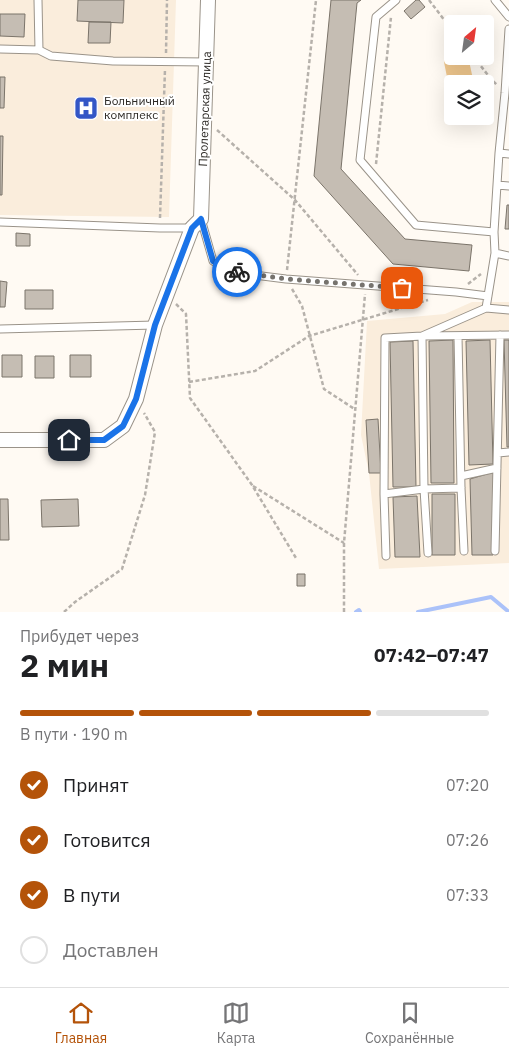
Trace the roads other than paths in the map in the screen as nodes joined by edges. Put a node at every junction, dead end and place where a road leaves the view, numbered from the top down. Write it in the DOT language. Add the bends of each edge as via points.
graph roads {
  1 [pos="38,0"];
  2 [pos="208,0"];
  3 [pos="494,0"];
  4 [pos="394,2"];
  5 [pos="509,17"];
  6 [pos="509,29"];
  7 [pos="0,49"];
  8 [pos="39,50"];
  9 [pos="207,62"];
  10 [pos="507,93"];
  11 [pos="499,153"];
  12 [pos="509,154"];
  13 [pos="498,185"];
  14 [pos="509,186"];
  15 [pos="0,222"];
  16 [pos="197,223"];
  17 [pos="494,232"];
  18 [pos="495,253"];
  19 [pos="509,256"];
  20 [pos="488,296"];
  21 [pos="486,308"];
  22 [pos="509,310"];
  23 [pos="155,325"];
  24 [pos="0,329"];
  25 [pos="500,335"];
  26 [pos="509,335"];
  27 [pos="422,336"];
  28 [pos="458,336"];
  29 [pos="0,440"];
  30 [pos="509,452"];
  31 [pos="498,453"];
  32 [pos="497,468"];
  33 [pos="461,476"];
  34 [pos="461,488"];
  35 [pos="424,489"];
  36 [pos="384,494"];
  37 [pos="464,551"];
  38 [pos="495,551"];
  39 [pos="428,553"];
  40 [pos="386,556"];
  1 -- 8 [label="lane"];
  2 -- 9 [label="street, Пролетарская улица"];
  3 -- 5 [label="lane"];
  4 -- 17 [label="lane" via="376,17 360,160 416,225"];
  6 -- 10 [label="lane"];
  7 -- 8 [label="lane"];
  8 -- 9 [label="lane" via="51,56 113,61"];
  9 -- 16 [label="street, Пролетарская улица"];
  10 -- 11 [label="lane"];
  11 -- 12 [label="lane"];
  11 -- 13 [label="lane"];
  13 -- 14 [label="lane"];
  13 -- 17 [label="lane"];
  15 -- 16 [label="lane" via="160,228"];
  16 -- 20 [label="lane" via="213,261 230,272"];
  16 -- 23 [label="street, Пролетарская улица"];
  17 -- 18 [label="lane"];
  18 -- 19 [label="lane"];
  18 -- 20 [label="lane"];
  20 -- 21 [label="lane"];
  21 -- 22 [label="lane"];
  21 -- 27 [label="lane"];
  23 -- 24 [label="lane"];
  23 -- 29 [label="street, Пролетарская улица" via="136,399 123,426 104,440"];
  25 -- 26 [label="lane"];
  25 -- 28 [label="lane"];
  25 -- 31 [label="lane"];
  27 -- 28 [label="lane"];
  27 -- 35 [label="lane"];
  27 -- 36 [label="lane" via="385,338"];
  28 -- 33 [label="lane"];
  30 -- 31 [label="lane"];
  31 -- 32 [label="lane"];
  32 -- 33 [label="lane"];
  32 -- 38 [label="lane"];
  33 -- 34 [label="lane"];
  34 -- 35 [label="lane"];
  34 -- 37 [label="lane"];
  35 -- 36 [label="lane"];
  35 -- 39 [label="lane"];
  36 -- 40 [label="lane"];
}
